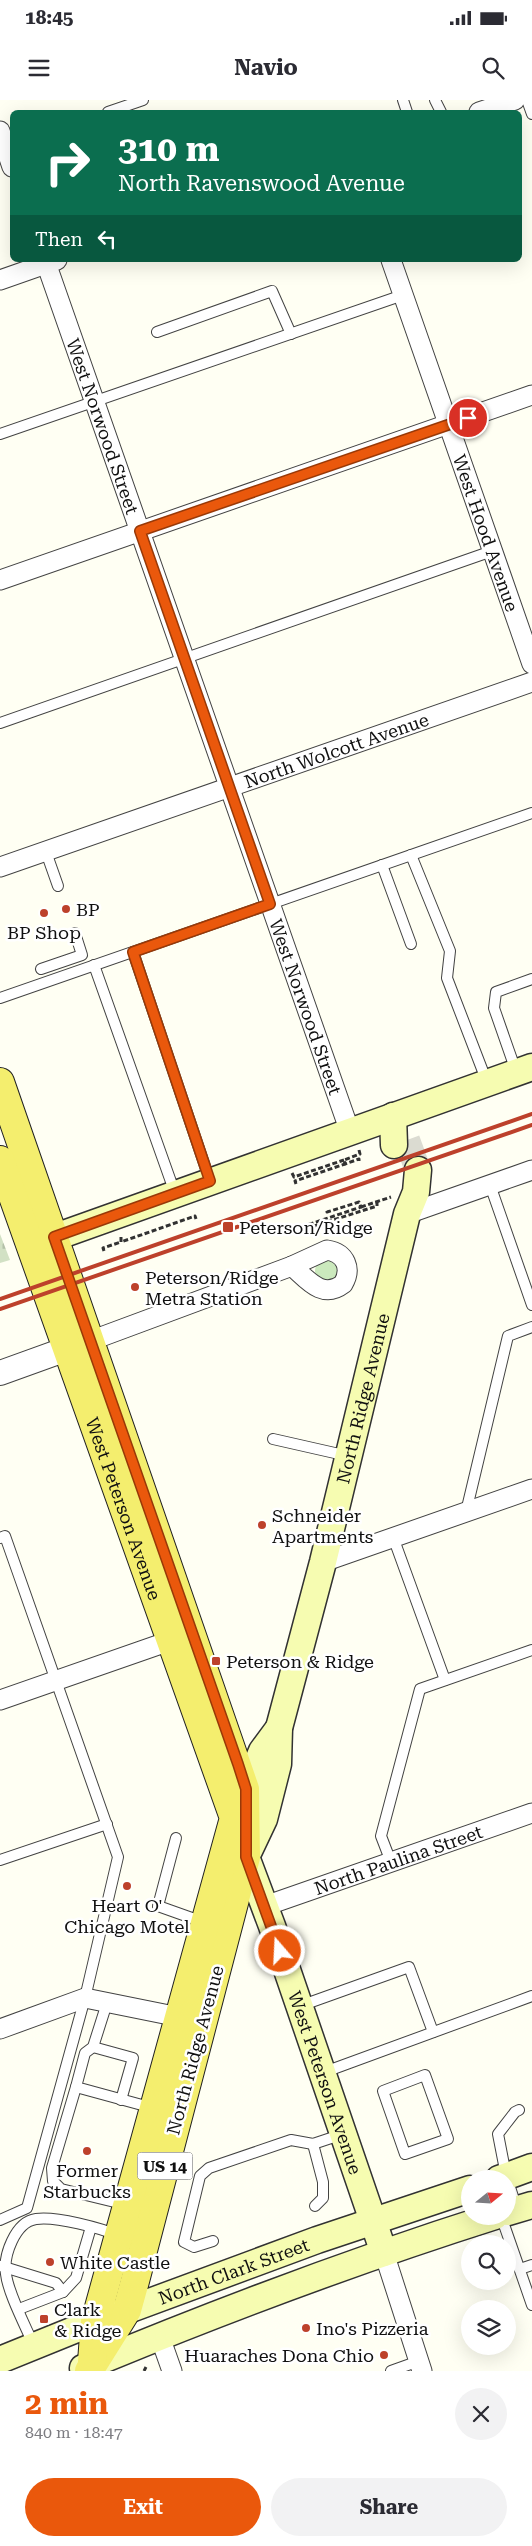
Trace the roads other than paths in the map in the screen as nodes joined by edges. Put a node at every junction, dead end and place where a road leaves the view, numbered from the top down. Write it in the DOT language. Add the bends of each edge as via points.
graph roads {
  1 [pos="143,100"];
  2 [pos="515,100"];
  3 [pos="527,100"];
  4 [pos="114,110"];
  5 [pos="485,110"];
  6 [pos="532,114"];
  7 [pos="4,139"];
  8 [pos="10,160"];
  9 [pos="47,262"];
  10 [pos="50,262"];
  11 [pos="392,262"];
  12 [pos="0,280"];
  13 [pos="403,295"];
  14 [pos="157,332"];
  15 [pos="291,334"];
  16 [pos="532,395"];
  17 [pos="95,402"];
  18 [pos="448,424"];
  19 [pos="0,434"];
  20 [pos="140,531"];
  21 [pos="492,551"];
  22 [pos="0,580"];
  23 [pos="184,659"];
  24 [pos="532,664"];
  25 [pos="532,682"];
  26 [pos="0,723"];
  27 [pos="230,788"];
  28 [pos="532,813"];
  29 [pos="46,852"];
  30 [pos="411,855"];
  31 [pos="382,865"];
  32 [pos="0,867"];
  33 [pos="58,886"];
  34 [pos="270,904"];
  35 [pos="75,933"];
  36 [pos="411,944"];
  37 [pos="133,952"];
  38 [pos="94,965"];
  39 [pos="41,969"];
  40 [pos="532,979"];
  41 [pos="0,998"];
  42 [pos="524,1070"];
  43 [pos="0,1082"];
  44 [pos="487,1083"];
  45 [pos="393,1116"];
  46 [pos="355,1143"];
  47 [pos="400,1143"];
  48 [pos="0,1160"];
  49 [pos="532,1170"];
  50 [pos="411,1173"];
  51 [pos="210,1181"];
  52 [pos="490,1185"];
  53 [pos="175,1194"];
  54 [pos="399,1206"];
  55 [pos="42,1241"];
  56 [pos="292,1266"];
  57 [pos="532,1305"];
  58 [pos="532,1327"];
  59 [pos="78,1345"];
  60 [pos="0,1373"];
  61 [pos="274,1439"];
  62 [pos="348,1456"];
  63 [pos="532,1489"];
  64 [pos="466,1512"];
  65 [pos="394,1537"];
  66 [pos="0,1538"];
  67 [pos="323,1562"];
  68 [pos="181,1637"];
  69 [pos="532,1650"];
  70 [pos="56,1680"];
  71 [pos="445,1680"];
  72 [pos="0,1700"];
  73 [pos="279,1728"];
  74 [pos="246,1789"];
  75 [pos="532,1813"];
  76 [pos="234,1818"];
  77 [pos="107,1824"];
  78 [pos="176,1838"];
  79 [pos="246,1857"];
  80 [pos="0,1860"];
  81 [pos="392,1862"];
  82 [pos="265,1906"];
  83 [pos="204,1922"];
  84 [pos="532,1996"];
  85 [pos="85,1998"];
  86 [pos="107,2002"];
  87 [pos="299,2007"];
  88 [pos="191,2019"];
  89 [pos="0,2028"];
  90 [pos="433,2032"];
  91 [pos="93,2047"];
  92 [pos="322,2073"];
  93 [pos="76,2087"];
  94 [pos="383,2091"];
  95 [pos="121,2100"];
  96 [pos="155,2109"];
  97 [pos="519,2110"];
  98 [pos="343,2134"];
  99 [pos="313,2144"];
  100 [pos="532,2167"];
  101 [pos="503,2170"];
  102 [pos="516,2174"];
  103 [pos="461,2192"];
  104 [pos="128,2206"];
  105 [pos="315,2206"];
  106 [pos="461,2209"];
  107 [pos="0,2220"];
  108 [pos="372,2221"];
  109 [pos="471,2225"];
  110 [pos="513,2225"];
  111 [pos="91,2227"];
  112 [pos="120,2237"];
  113 [pos="213,2241"];
  114 [pos="384,2253"];
  115 [pos="532,2264"];
  116 [pos="3,2267"];
  117 [pos="520,2269"];
  118 [pos="63,2292"];
  119 [pos="532,2305"];
  120 [pos="19,2309"];
  121 [pos="127,2310"];
  122 [pos="95,2322"];
  123 [pos="160,2337"];
  124 [pos="34,2347"];
  125 [pos="0,2360"];
  126 [pos="421,2366"];
  127 [pos="85,2369"];
  128 [pos="172,2371"];
  129 [pos="391,2371"];
  1 -- 4 [label="lane"];
  2 -- 5 [label="street"];
  3 -- 6 [label="lane"];
  7 -- 8 [label="street"];
  9 -- 12 [label="street"];
  10 -- 17 [label="street, West Norwood Street"];
  11 -- 13 [label="street, West Hood Avenue"];
  13 -- 15 [label="lane"];
  13 -- 18 [label="street, West Hood Avenue"];
  14 -- 15 [label="lane" via="272,291"];
  15 -- 17 [label="lane"];
  16 -- 18 [label="street"];
  17 -- 19 [label="lane"];
  17 -- 20 [label="street, West Norwood Street"];
  18 -- 20 [label="street"];
  18 -- 21 [label="street, West Hood Avenue"];
  20 -- 22 [label="street"];
  20 -- 23 [label="street, West Norwood Street"];
  21 -- 23 [label="lane"];
  21 -- 24 [label="street, West Hood Avenue"];
  23 -- 26 [label="lane"];
  23 -- 27 [label="street, West Norwood Street"];
  25 -- 27 [label="street, North Wolcott Avenue"];
  27 -- 29 [label="street, North Wolcott Avenue"];
  27 -- 34 [label="street, West Norwood Street"];
  28 -- 30 [label="lane"];
  29 -- 32 [label="street, North Wolcott Avenue"];
  29 -- 33 [label="lane"];
  30 -- 31 [label="lane"];
  30 -- 44 [label="lane" via="450,951 447,978"];
  31 -- 34 [label="lane"];
  31 -- 36 [label="lane"];
  34 -- 37 [label="lane"];
  34 -- 46 [label="street, West Norwood Street"];
  35 -- 39 [label="lane" via="82,955"];
  37 -- 38 [label="lane"];
  37 -- 51 [label="lane"];
  38 -- 41 [label="lane"];
  38 -- 53 [label="lane"];
  40 -- 42 [label="lane" via="496,992 494,999 494,1008"];
  42 -- 44 [label="main road"];
  43 -- 55 [label="main road, West Peterson Avenue / US 14"];
  44 -- 45 [label="main road"];
  45 -- 46 [label="main road"];
  45 -- 47 [label="main road"];
  46 -- 51 [label="main road"];
  48 -- 55 [label="main road, West Peterson Avenue / US 14"];
  49 -- 52 [label="street"];
  50 -- 54 [label="main road, North Ridge Avenue"];
  51 -- 53 [label="main road"];
  52 -- 54 [label="street"];
  52 -- 57 [label="lane"];
  53 -- 55 [label="main road"];
  54 -- 62 [label="main road, North Ridge Avenue"];
  55 -- 59 [label="main road, West Peterson Avenue / US 14"];
  56 -- 59 [label="street"];
  58 -- 64 [label="lane" via="508,1336"];
  59 -- 60 [label="street"];
  59 -- 68 [label="main road, West Peterson Avenue / US 14"];
  61 -- 62 [label="lane"];
  62 -- 67 [label="main road, North Ridge Avenue"];
  63 -- 64 [label="street"];
  64 -- 65 [label="street"];
  65 -- 67 [label="street"];
  65 -- 71 [label="lane"];
  66 -- 70 [label="lane" via="4,1536"];
  67 -- 73 [label="main road, North Ridge Avenue"];
  68 -- 70 [label="street"];
  68 -- 74 [label="main road, West Peterson Avenue / US 14"];
  68 -- 76 [label="main road, West Peterson Avenue / US 14"];
  69 -- 71 [label="lane"];
  70 -- 72 [label="street"];
  70 -- 77 [label="lane"];
  71 -- 81 [label="lane" via="420,1689 382,1836"];
  73 -- 74 [label="main road, North Ridge Avenue" via="262,1751"];
  73 -- 79 [label="main road, North Ridge Avenue" via="276,1773 264,1819"];
  74 -- 76 [label="main road, North Ridge Avenue"];
  74 -- 79 [label="main road, West Peterson Avenue / US 14"];
  75 -- 81 [label="street, North Paulina Street"];
  76 -- 79 [label="main road, West Peterson Avenue"];
  76 -- 83 [label="main road, North Ridge Avenue / US 14"];
  77 -- 80 [label="lane"];
  77 -- 85 [label="lane" via="118,1857"];
  78 -- 83 [label="lane" via="158,1906"];
  79 -- 82 [label="main road, West Peterson Avenue"];
  79 -- 88 [label="main road, North Ridge Avenue / US 14"];
  81 -- 82 [label="street, North Paulina Street"];
  82 -- 87 [label="main road, West Peterson Avenue"];
  83 -- 88 [label="main road, North Ridge Avenue / US 14"];
  84 -- 90 [label="lane"];
  85 -- 86 [label="street"];
  85 -- 89 [label="street"];
  85 -- 107 [label="lane" via="27,2208"];
  86 -- 88 [label="street"];
  86 -- 91 [label="lane"];
  87 -- 90 [label="lane" via="410,1967"];
  87 -- 92 [label="main road, West Peterson Avenue"];
  88 -- 96 [label="main road, North Ridge Avenue / US 14"];
  88 -- 121 [label="main road, North Ridge Avenue / US 14"];
  90 -- 92 [label="lane"];
  91 -- 93 [label="lane" via="85,2053"];
  91 -- 95 [label="lane" via="133,2058"];
  92 -- 98 [label="main road, West Peterson Avenue"];
  93 -- 95 [label="lane"];
  93 -- 104 [label="lane" via="52,2168 53,2181 61,2189"];
  94 -- 94 [label="lane" via="425,2076 448,2139 405,2154"];
  95 -- 96 [label="lane"];
  96 -- 104 [label="main road, North Ridge Avenue / US 14"];
  97 -- 101 [label="lane" via="498,2134"];
  98 -- 99 [label="lane"];
  98 -- 108 [label="main road, West Peterson Avenue"];
  99 -- 105 [label="lane" via="323,2182 323,2198"];
  99 -- 113 [label="lane" via="290,2140 210,2168 200,2176 184,2242 194,2247"];
  100 -- 102 [label="main road"];
  103 -- 108 [label="main road, North Clark Street"];
  104 -- 112 [label="main road, North Ridge Avenue / US 14"];
  106 -- 114 [label="main road" via="404,2237"];
  108 -- 114 [label="main road, West Peterson Avenue"];
  108 -- 121 [label="main road, North Clark Street"];
  109 -- 114 [label="main road, North Clark Street"];
  110 -- 117 [label="lane"];
  111 -- 112 [label="lane"];
  111 -- 116 [label="lane" via="35,2219 23,2227 8,2245"];
  111 -- 118 [label="lane" via="76,2278"];
  112 -- 122 [label="main road, North Ridge Avenue / US 14"];
  114 -- 123 [label="main road, North Clark Street"];
  114 -- 126 [label="street"];
  115 -- 117 [label="lane"];
  116 -- 118 [label="lane" via="56,2283"];
  116 -- 120 [label="lane"];
  117 -- 119 [label="lane"];
  118 -- 120 [label="lane"];
  120 -- 124 [label="lane"];
  121 -- 122 [label="main road, North Clark Street"];
  121 -- 127 [label="main road, North Ridge Avenue / US 14"];
  122 -- 124 [label="main road, North Clark Street"];
  122 -- 127 [label="main road, North Ridge Avenue / US 14"];
  123 -- 127 [label="main road, North Clark Street"];
  123 -- 128 [label="street"];
  124 -- 125 [label="main road, North Clark Street"];
  126 -- 129 [label="lane"];
}
